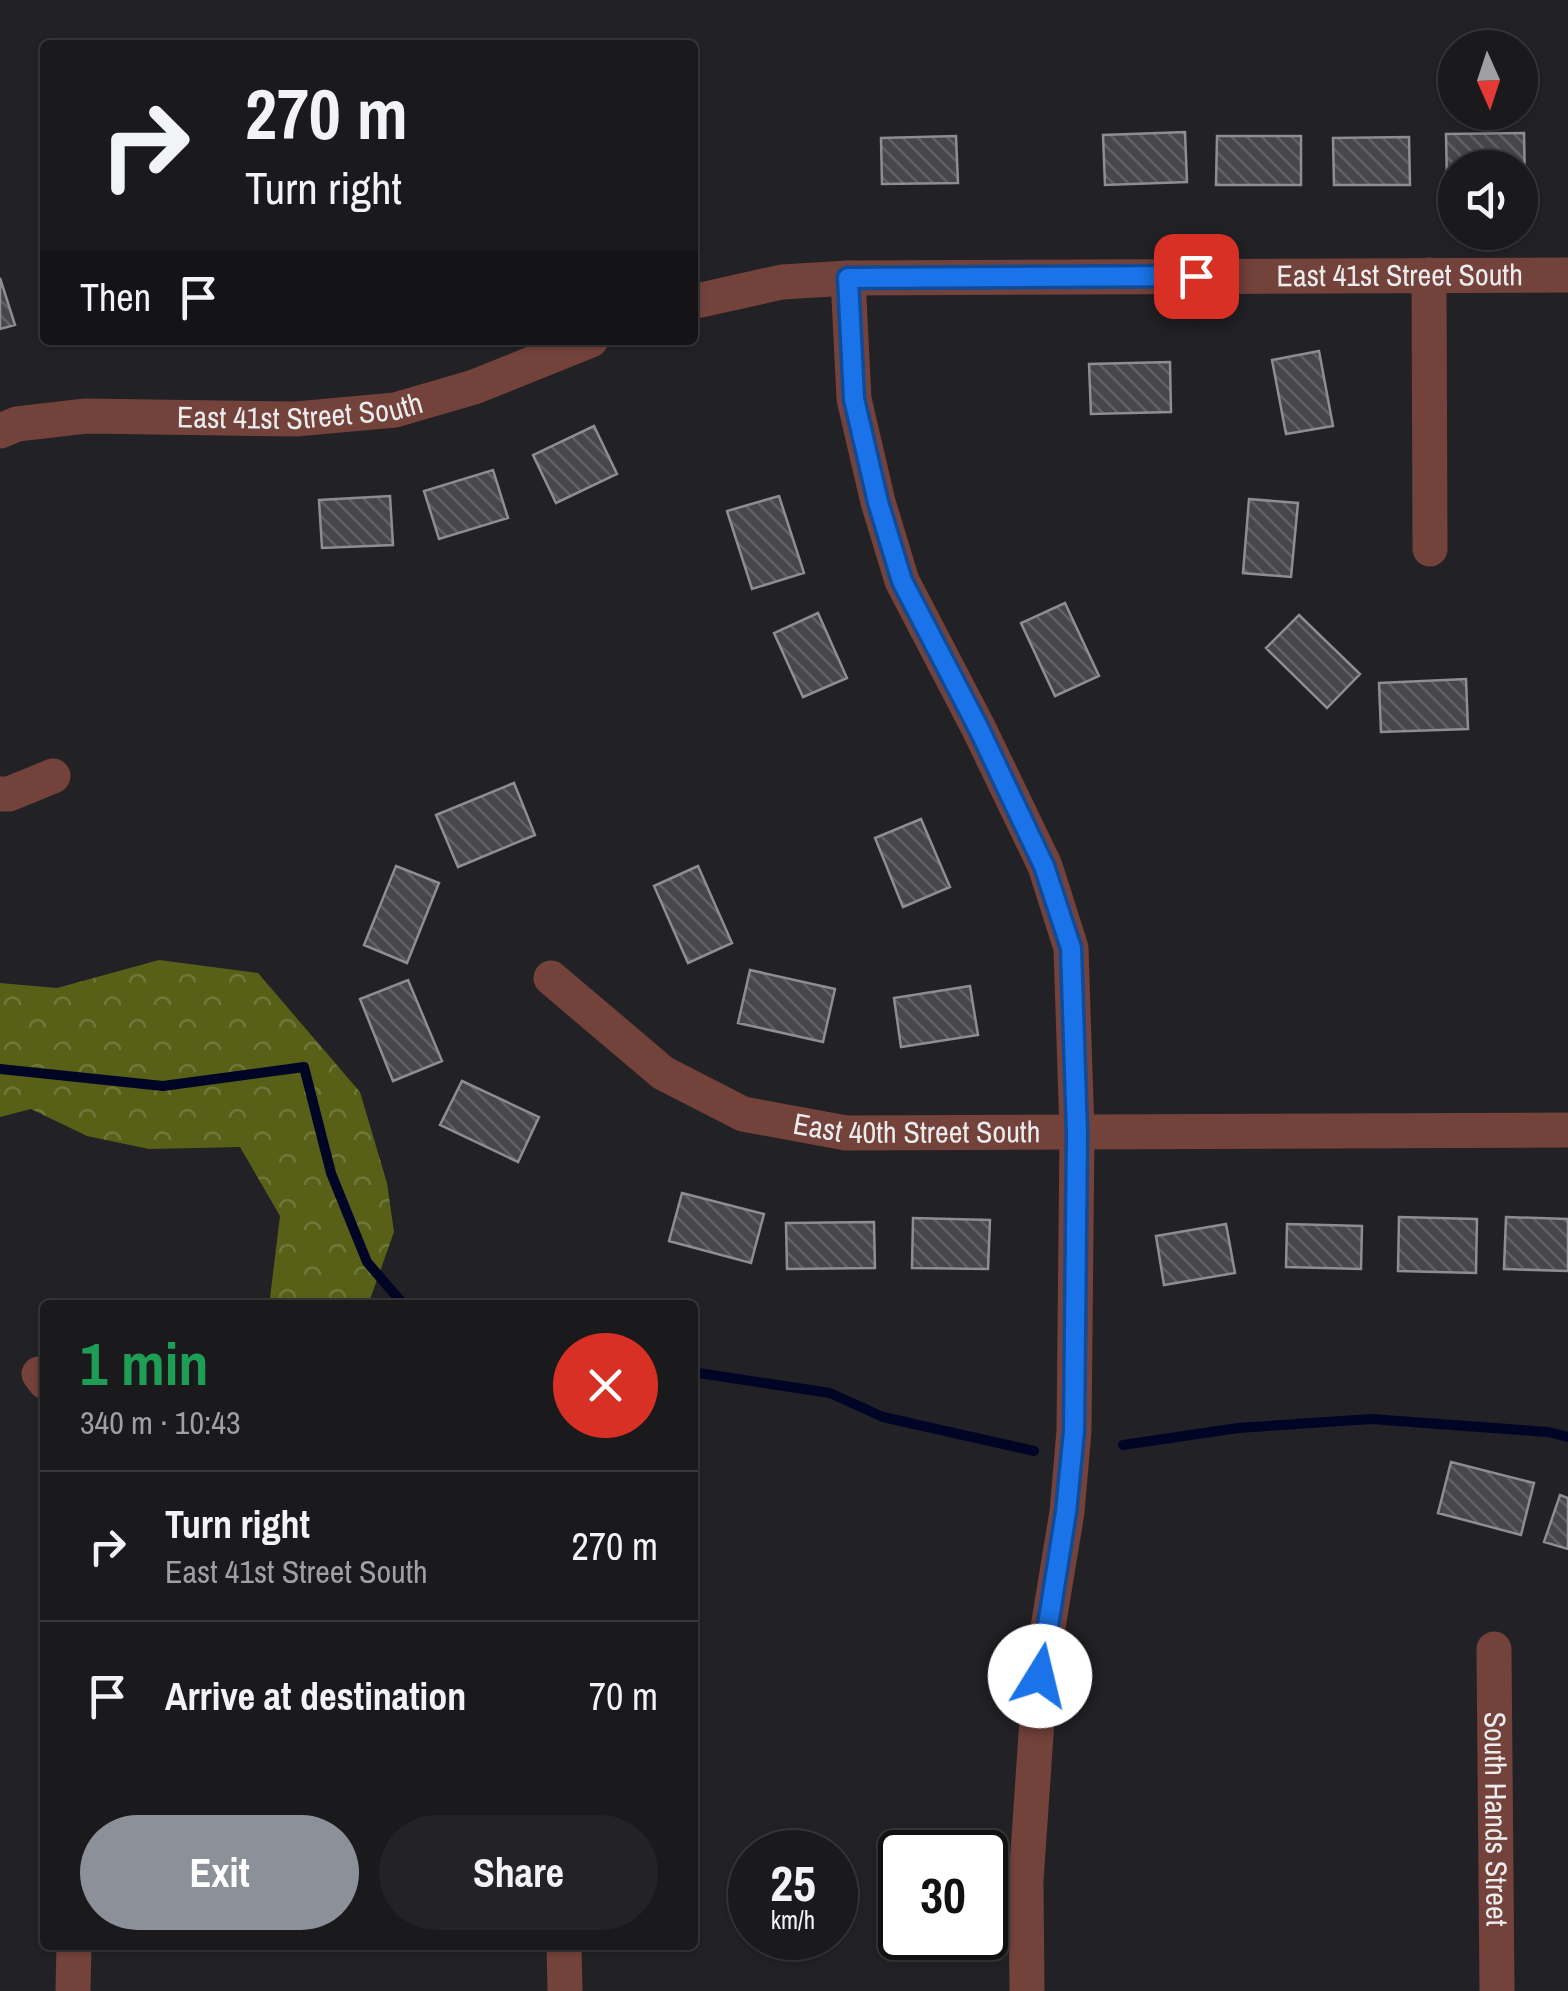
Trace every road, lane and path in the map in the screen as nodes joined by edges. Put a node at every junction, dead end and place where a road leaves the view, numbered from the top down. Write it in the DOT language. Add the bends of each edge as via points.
graph roads {
  1 [pos="1429,275"];
  2 [pos="1568,275"];
  3 [pos="848,278"];
  4 [pos="698,301"];
  5 [pos="579,345"];
  6 [pos="0,431"];
  7 [pos="1430,549"];
  8 [pos="53,776"];
  9 [pos="0,794"];
  10 [pos="551,978"];
  11 [pos="1568,1130"];
  12 [pos="1077,1133"];
  13 [pos="1494,1649"];
  14 [pos="74,1950"];
  15 [pos="564,1950"];
  16 [pos="74,1991"];
  17 [pos="565,1991"];
  18 [pos="1027,1991"];
  19 [pos="1496,1991"];
  1 -- 2 [label="street, East 41st Street South"];
  1 -- 3 [label="street, East 41st Street South"];
  1 -- 7 [label="street"];
  3 -- 4 [label="street, East 41st Street South" via="782,282"];
  3 -- 12 [label="street" via="854,399 902,581 1044,866 1071,948"];
  5 -- 6 [label="street, East 41st Street South" via="395,410 296,419 86,416"];
  8 -- 9 [label="street"];
  10 -- 12 [label="street, East 40th Street South" via="664,1073 742,1114 846,1133"];
  11 -- 12 [label="street, East 40th Street South"];
  12 -- 18 [label="street" via="1074,1431 1040,1676 1026,1881"];
  13 -- 19 [label="street, South Hands Street"];
  14 -- 16 [label="street"];
  15 -- 17 [label="street"];
}
